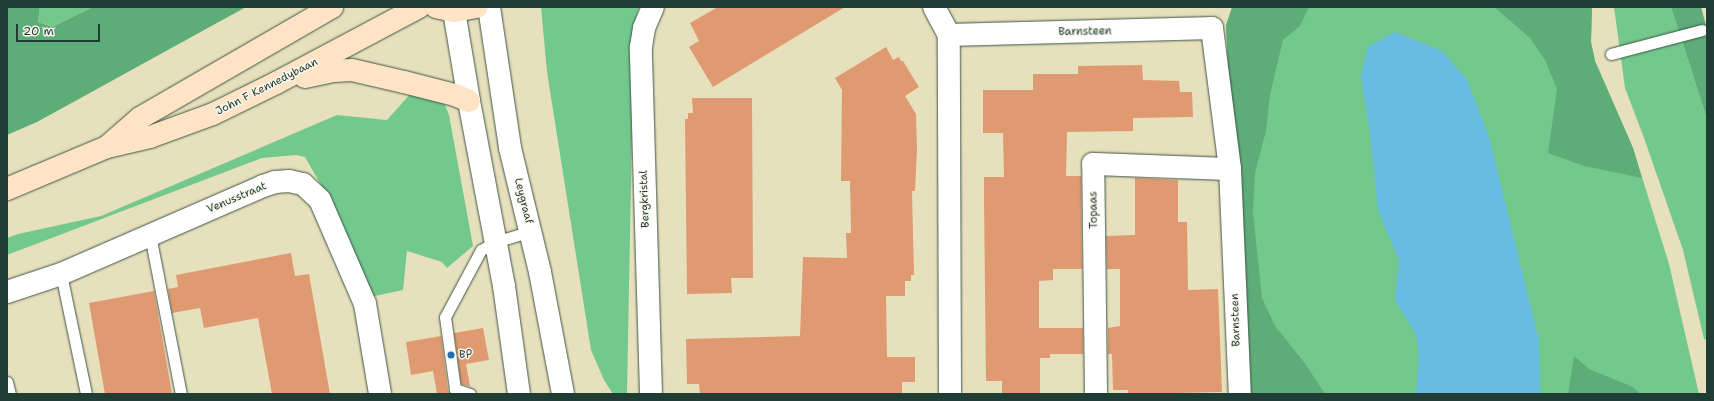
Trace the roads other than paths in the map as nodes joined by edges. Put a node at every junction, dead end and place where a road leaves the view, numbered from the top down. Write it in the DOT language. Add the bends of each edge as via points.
graph roads {
  1 [pos="332,7"];
  2 [pos="419,7"];
  3 [pos="477,7"];
  4 [pos="488,7"];
  5 [pos="653,7"];
  6 [pos="934,7"];
  7 [pos="445,9"];
  8 [pos="1702,30"];
  9 [pos="949,35"];
  10 [pos="1612,54"];
  11 [pos="276,84"];
  12 [pos="469,101"];
  13 [pos="107,147"];
  14 [pos="1230,169"];
  15 [pos="7,190"];
  16 [pos="530,231"];
  17 [pos="150,235"];
  18 [pos="496,242"];
  19 [pos="61,274"];
  20 [pos="7,292"];
  21 [pos="7,382"];
  22 [pos="10,394"];
  23 [pos="86,394"];
  24 [pos="182,394"];
  25 [pos="380,394"];
  26 [pos="470,394"];
  27 [pos="519,394"];
  28 [pos="563,394"];
  29 [pos="651,394"];
  30 [pos="950,394"];
  31 [pos="1096,394"];
  32 [pos="1240,394"];
  1 -- 13 [label="main road, John F Kennedybaan" via="140,118"];
  2 -- 11 [label="main road, John F Kennedybaan"];
  3 -- 7 [label="main road"];
  4 -- 16 [label="street, Leygraaf" via="510,148"];
  5 -- 29 [label="street, Bergkristal" via="644,28 641,47"];
  6 -- 9 [label="street"];
  7 -- 12 [label="street"];
  8 -- 10 [label="lane"];
  9 -- 14 [label="street, Barnsteen" via="1212,28"];
  9 -- 30 [label="street"];
  11 -- 12 [label="main road" via="344,69 455,95"];
  11 -- 13 [label="main road, John F Kennedybaan" via="213,114 150,137"];
  12 -- 18 [label="street"];
  13 -- 15 [label="main road, John F Kennedybaan"];
  14 -- 31 [label="street, Topaas" via="1093,164"];
  14 -- 32 [label="street, Barnsteen"];
  16 -- 18 [label="lane"];
  16 -- 28 [label="street, Leygraaf"];
  17 -- 19 [label="street, Venusstraat"];
  17 -- 24 [label="lane"];
  17 -- 25 [label="street, Venusstraat" via="276,182 303,184 320,200 365,304"];
  18 -- 26 [label="lane" via="481,250 445,316 455,389"];
  18 -- 27 [label="street"];
  19 -- 20 [label="street, Venusstraat"];
  19 -- 23 [label="lane"];
  21 -- 22 [label="lane"];
}
